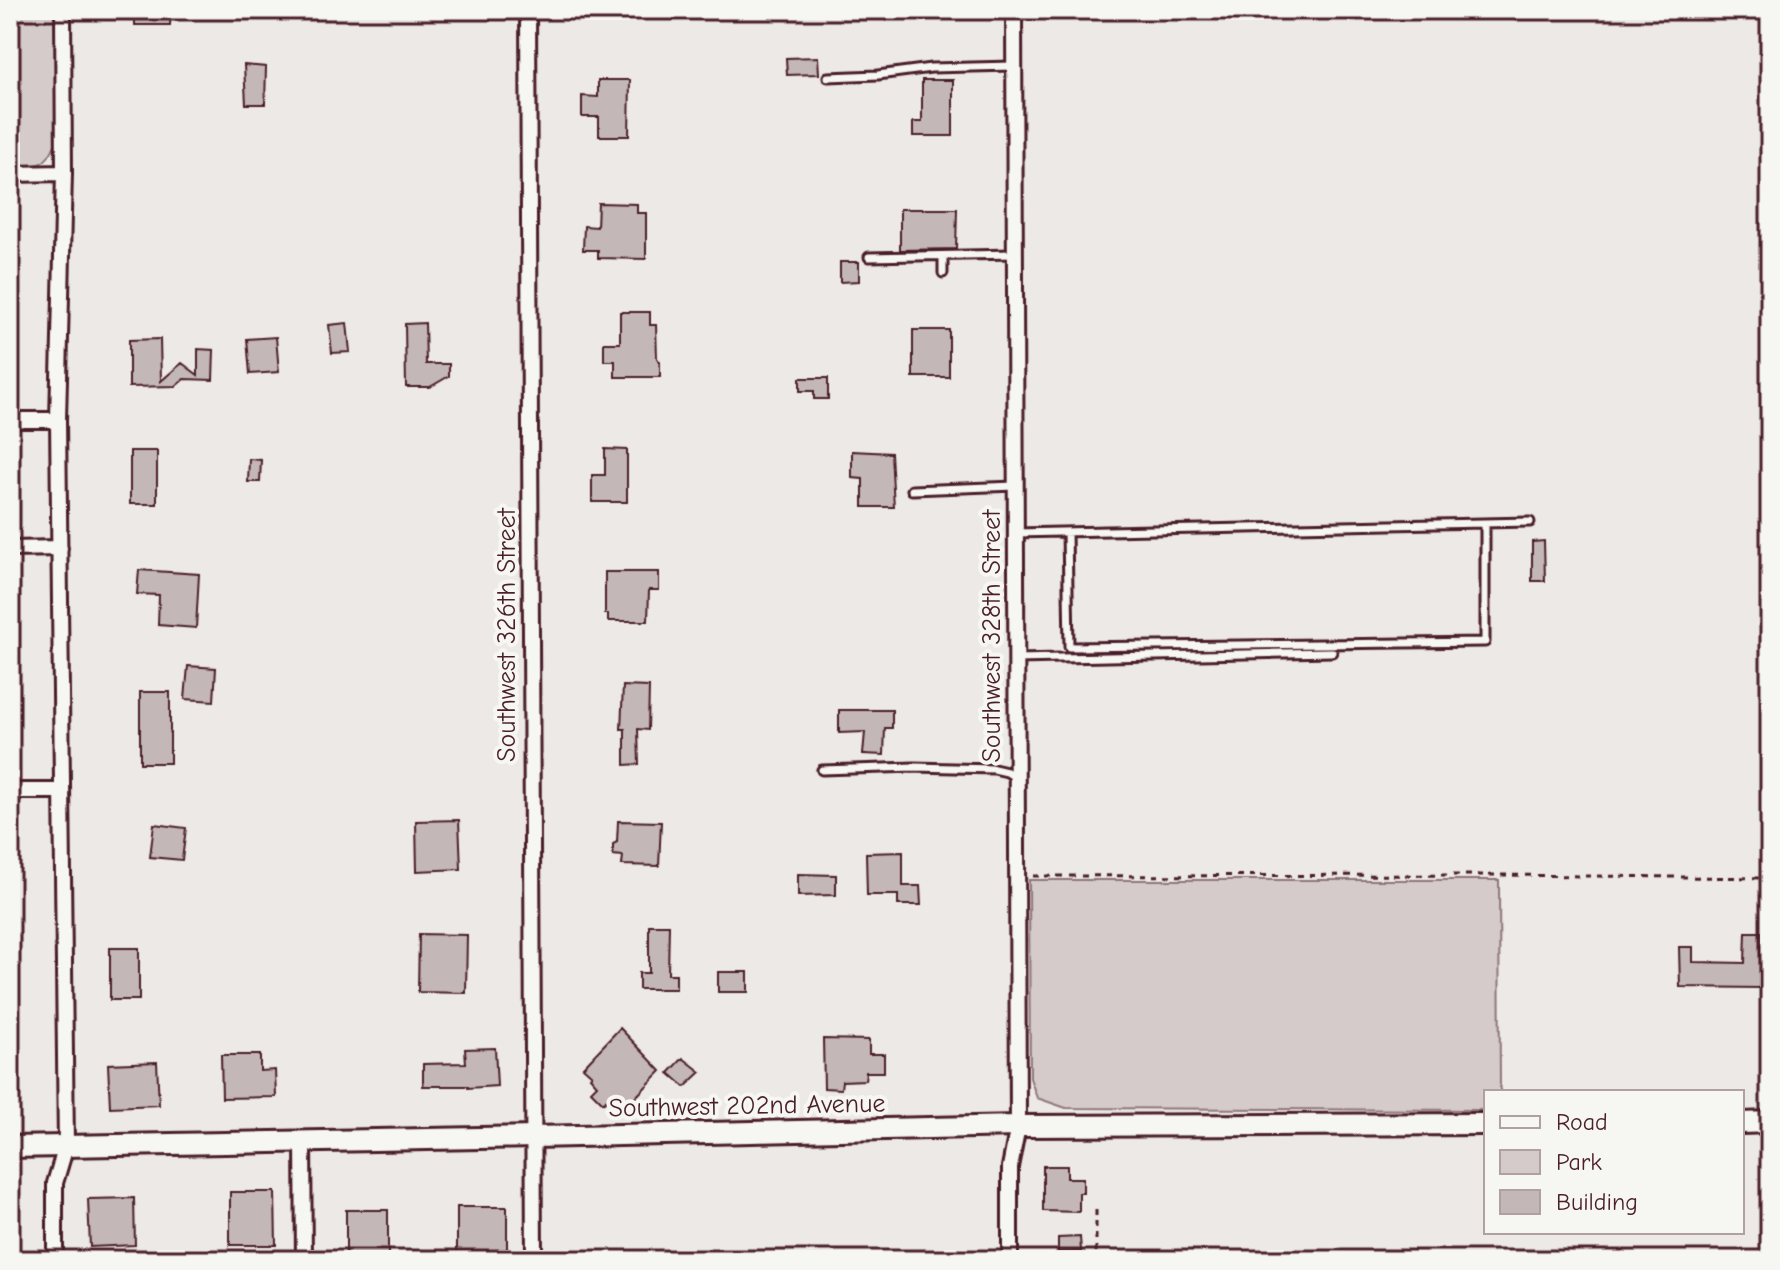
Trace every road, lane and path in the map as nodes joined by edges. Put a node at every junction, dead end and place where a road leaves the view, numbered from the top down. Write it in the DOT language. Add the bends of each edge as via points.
graph roads {
  1 [pos="63,10"];
  2 [pos="528,10"];
  3 [pos="1014,10"];
  4 [pos="1014,66"];
  5 [pos="828,77"];
  6 [pos="64,173"];
  7 [pos="10,174"];
  8 [pos="1014,254"];
  9 [pos="943,256"];
  10 [pos="869,257"];
  11 [pos="943,273"];
  12 [pos="10,420"];
  13 [pos="58,420"];
  14 [pos="1015,486"];
  15 [pos="912,490"];
  16 [pos="1530,522"];
  17 [pos="1485,523"];
  18 [pos="1067,532"];
  19 [pos="1015,533"];
  20 [pos="60,548"];
  21 [pos="10,549"];
  22 [pos="1332,652"];
  23 [pos="1016,659"];
  24 [pos="822,770"];
  25 [pos="1016,779"];
  26 [pos="10,791"];
  27 [pos="62,791"];
  28 [pos="1017,876"];
  29 [pos="1770,878"];
  30 [pos="1770,1122"];
  31 [pos="1744,1123"];
  32 [pos="1484,1124"];
  33 [pos="1018,1126"];
  34 [pos="534,1137"];
  35 [pos="303,1142"];
  36 [pos="66,1146"];
  37 [pos="10,1147"];
  38 [pos="1096,1210"];
  39 [pos="55,1260"];
  40 [pos="304,1260"];
  41 [pos="534,1260"];
  42 [pos="1010,1260"];
  43 [pos="1096,1260"];
  1 -- 6 [label="street"];
  2 -- 34 [label="street, Southwest 326th Street"];
  3 -- 4 [label="street, Southwest 328th Street"];
  4 -- 5 [label="lane"];
  4 -- 8 [label="street, Southwest 328th Street"];
  6 -- 7 [label="street"];
  6 -- 13 [label="street"];
  8 -- 9 [label="lane"];
  8 -- 14 [label="street, Southwest 328th Street"];
  9 -- 10 [label="lane"];
  9 -- 11 [label="lane"];
  12 -- 13 [label="street"];
  13 -- 20 [label="street"];
  14 -- 15 [label="lane"];
  14 -- 19 [label="street, Southwest 328th Street"];
  16 -- 17 [label="lane"];
  17 -- 18 [label="lane"];
  17 -- 18 [label="lane" via="1485,642 1357,645 1069,647"];
  18 -- 19 [label="lane"];
  19 -- 23 [label="street, Southwest 328th Street"];
  20 -- 21 [label="street"];
  20 -- 27 [label="street"];
  22 -- 23 [label="lane"];
  23 -- 25 [label="street, Southwest 328th Street"];
  24 -- 25 [label="lane" via="994,769"];
  25 -- 28 [label="street, Southwest 328th Street"];
  26 -- 27 [label="street"];
  27 -- 36 [label="street"];
  28 -- 29 [label="path"];
  28 -- 33 [label="street, Southwest 328th Street"];
  30 -- 31 [label="street"];
  32 -- 33 [label="street, Southwest 202nd Avenue"];
  33 -- 34 [label="street, Southwest 202nd Avenue"];
  33 -- 42 [label="street, Southwest 328th Street" via="1010,1167"];
  34 -- 35 [label="street, Southwest 202nd Avenue"];
  34 -- 41 [label="street, Southwest 326th Street"];
  35 -- 36 [label="street, Southwest 202nd Avenue"];
  35 -- 40 [label="street"];
  36 -- 37 [label="street, Southwest 202nd Avenue"];
  36 -- 39 [label="street" via="55,1183"];
  38 -- 43 [label="path"];
}
